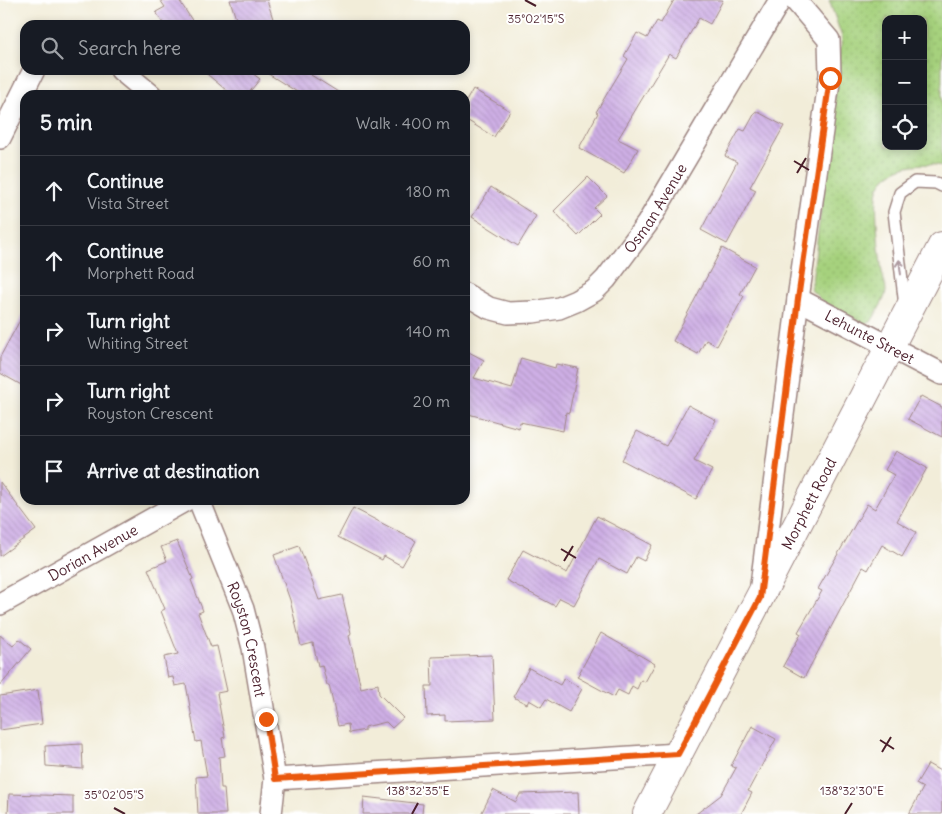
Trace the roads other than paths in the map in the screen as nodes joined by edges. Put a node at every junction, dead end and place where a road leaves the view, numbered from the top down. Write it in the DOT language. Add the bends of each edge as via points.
graph roads {
  1 [pos="780,0"];
  2 [pos="795,0"];
  3 [pos="32,75"];
  4 [pos="127,75"];
  5 [pos="24,90"];
  6 [pos="145,90"];
  7 [pos="20,98"];
  8 [pos="0,138"];
  9 [pos="942,186"];
  10 [pos="942,246"];
  11 [pos="470,297"];
  12 [pos="798,299"];
  13 [pos="906,315"];
  14 [pos="890,346"];
  15 [pos="942,374"];
  16 [pos="177,505"];
  17 [pos="201,505"];
  18 [pos="760,598"];
  19 [pos="0,604"];
  20 [pos="678,754"];
  21 [pos="275,779"];
  22 [pos="270,814"];
  23 [pos="647,814"];
  1 -- 11 [label="street, Osman Avenue" via="647,224 594,291 559,308 533,312 508,313 489,308"];
  2 -- 12 [label="street" via="828,40 831,59"];
  3 -- 5 [label="street"];
  4 -- 6 [label="street"];
  7 -- 8 [label="street"];
  13 -- 9 [label="lane, one-way" via="894,212 900,193 915,182"];
  10 -- 13 [label="main road, Morphett Road"];
  12 -- 14 [label="street, Lehunte Street"];
  12 -- 18 [label="street"];
  13 -- 14 [label="main road, Morphett Road"];
  14 -- 15 [label="street, Lehunte Street"];
  14 -- 18 [label="main road, Morphett Road"];
  16 -- 19 [label="street, Dorian Avenue"];
  17 -- 21 [label="street, Royston Crescent" via="243,608"];
  18 -- 20 [label="main road, Morphett Road"];
  20 -- 21 [label="street"];
  20 -- 23 [label="main road, Morphett Road"];
  21 -- 22 [label="street, Royston Crescent"];
}
